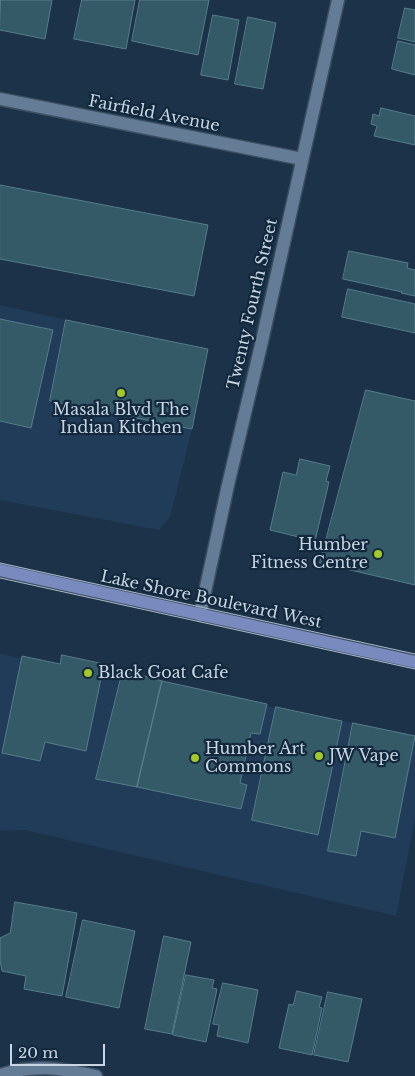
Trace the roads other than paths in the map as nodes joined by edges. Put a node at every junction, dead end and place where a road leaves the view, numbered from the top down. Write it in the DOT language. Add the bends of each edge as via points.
graph roads {
  1 [pos="338,0"];
  2 [pos="0,99"];
  3 [pos="302,159"];
  4 [pos="0,570"];
  5 [pos="200,615"];
  6 [pos="415,662"];
  7 [pos="0,1075"];
  8 [pos="96,1076"];
  1 -- 3 [label="street, Twenty Fourth Street"];
  2 -- 3 [label="street, Fairfield Avenue"];
  3 -- 5 [label="street, Twenty Fourth Street"];
  4 -- 5 [label="main road, Lake Shore Boulevard West"];
  5 -- 6 [label="main road, Lake Shore Boulevard West"];
  7 -- 8 [label="street" via="35,1068"];
}
